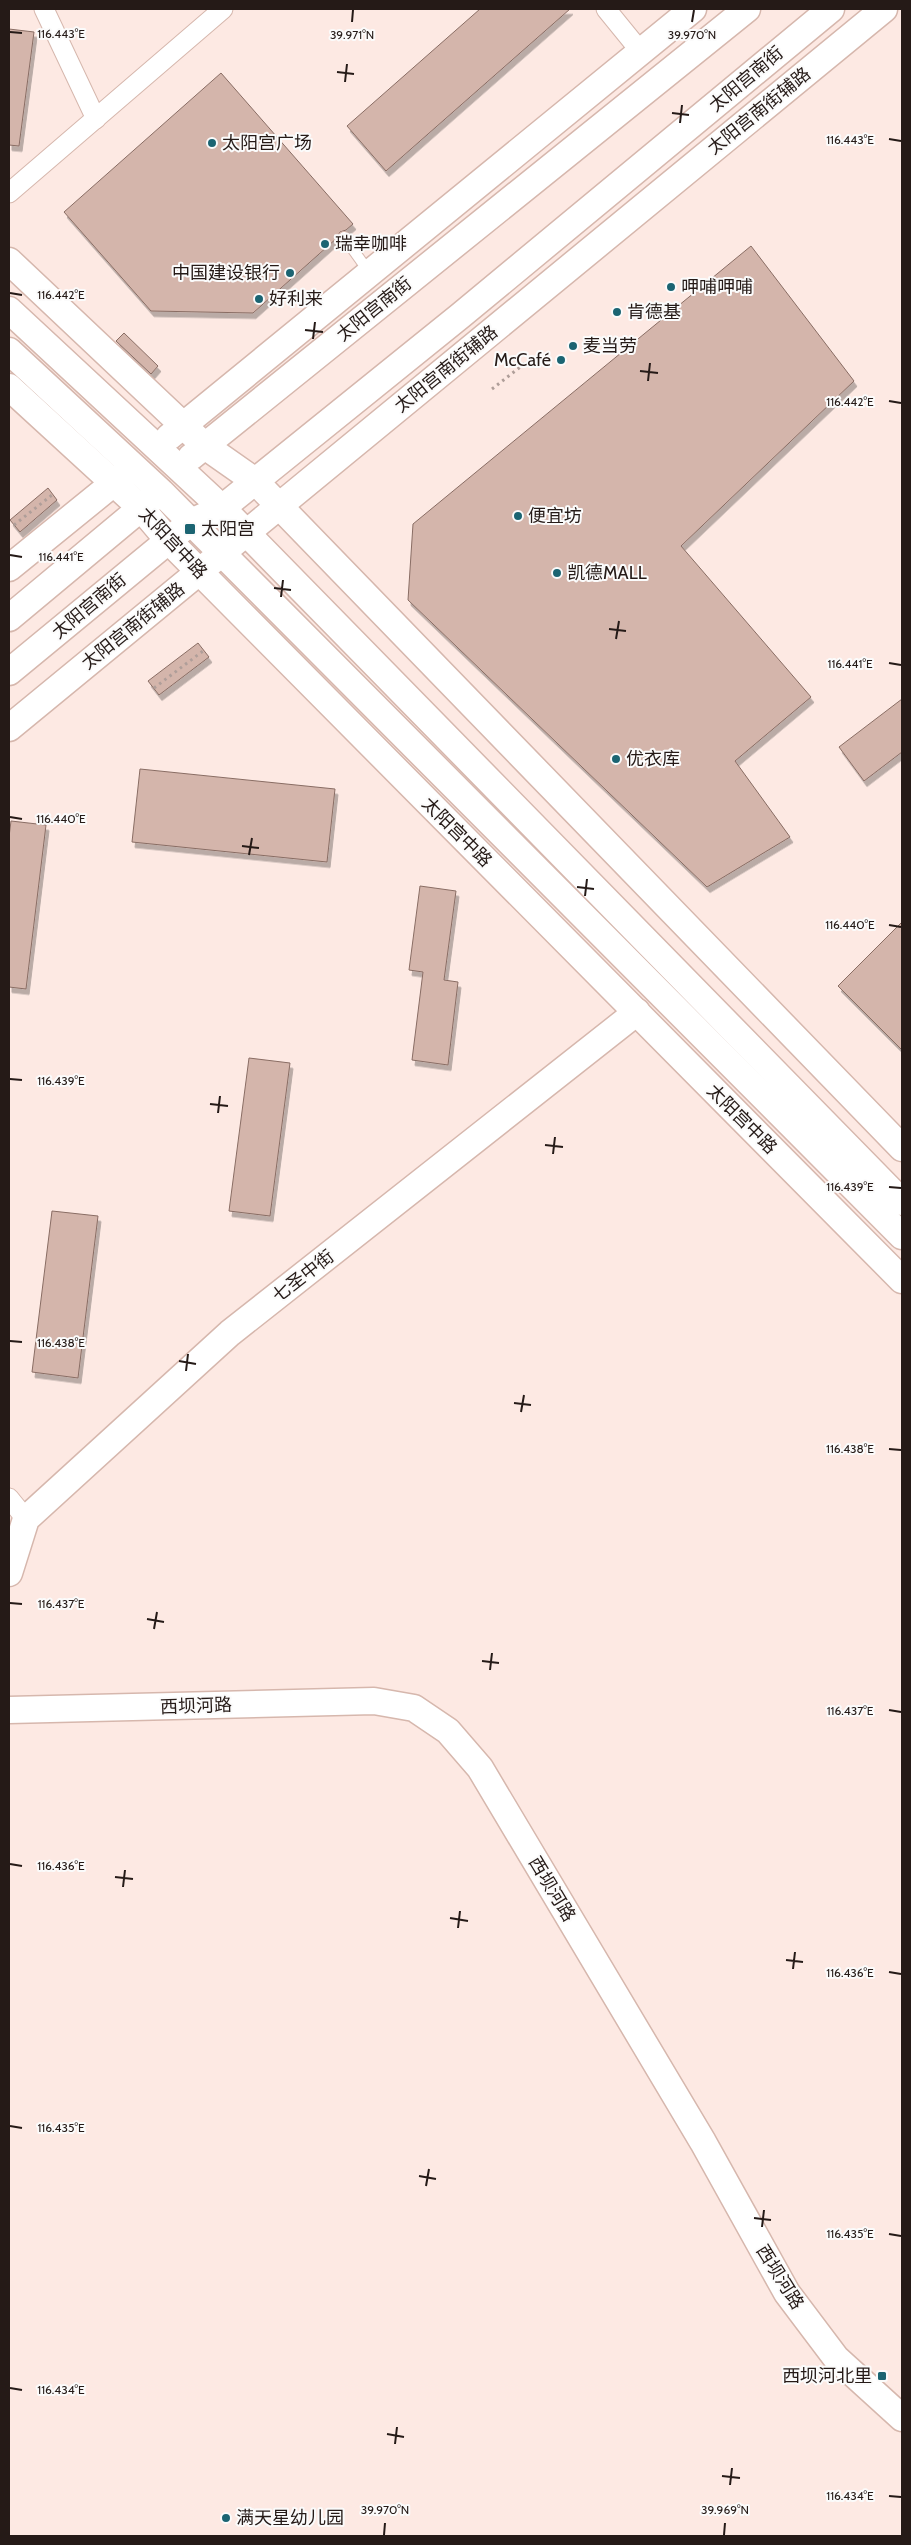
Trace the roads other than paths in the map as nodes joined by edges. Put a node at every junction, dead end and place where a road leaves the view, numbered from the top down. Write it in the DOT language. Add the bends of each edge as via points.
graph roads {
  1 [pos="44,9"];
  2 [pos="223,9"];
  3 [pos="606,9"];
  4 [pos="693,9"];
  5 [pos="747,9"];
  6 [pos="831,9"];
  7 [pos="884,9"];
  8 [pos="641,52"];
  9 [pos="96,119"];
  10 [pos="9,193"];
  11 [pos="344,237"];
  12 [pos="9,261"];
  13 [pos="370,273"];
  14 [pos="9,310"];
  15 [pos="9,351"];
  16 [pos="9,387"];
  17 [pos="183,426"];
  18 [pos="158,446"];
  19 [pos="204,446"];
  20 [pos="134,466"];
  21 [pos="179,466"];
  22 [pos="255,481"];
  23 [pos="113,483"];
  24 [pos="161,492"];
  25 [pos="279,506"];
  26 [pos="141,508"];
  27 [pos="222,508"];
  28 [pos="191,522"];
  29 [pos="247,533"];
  30 [pos="168,540"];
  31 [pos="222,553"];
  32 [pos="9,568"];
  33 [pos="199,572"];
  34 [pos="9,618"];
  35 [pos="9,672"];
  36 [pos="9,728"];
  37 [pos="528,763"];
  38 [pos="499,790"];
  39 [pos="613,946"];
  40 [pos="654,948"];
  41 [pos="745,986"];
  42 [pos="636,1012"];
  43 [pos="686,1062"];
  44 [pos="902,1148"];
  45 [pos="902,1202"];
  46 [pos="902,1236"];
  47 [pos="902,1280"];
  48 [pos="9,1498"];
  49 [pos="26,1519"];
  50 [pos="9,1573"];
  51 [pos="9,1710"];
  52 [pos="902,2418"];
  1 -- 9 [label="street"];
  2 -- 9 [label="street"];
  3 -- 8 [label="street"];
  4 -- 8 [label="street, 太阳宫南街"];
  5 -- 19 [label="street, 太阳宫南街"];
  6 -- 22 [label="street, 太阳宫南街"];
  7 -- 25 [label="street, 太阳宫南街辅路"];
  8 -- 13 [label="street, 太阳宫南街"];
  9 -- 10 [label="street"];
  11 -- 13 [label="lane"];
  12 -- 17 [label="street"];
  13 -- 17 [label="street, 太阳宫南街"];
  14 -- 18 [label="street"];
  15 -- 20 [label="street, 太阳宫中路"];
  16 -- 23 [label="street, 太阳宫中路"];
  17 -- 18 [label="street, 太阳宫南街"];
  17 -- 19 [label="street"];
  18 -- 20 [label="street, 太阳宫南街"];
  18 -- 21 [label="street"];
  19 -- 21 [label="street, 太阳宫南街"];
  19 -- 22 [label="street"];
  20 -- 23 [label="street, 太阳宫南街"];
  20 -- 24 [label="street, 太阳宫中路"];
  21 -- 24 [label="street, 太阳宫南街"];
  21 -- 27 [label="street"];
  22 -- 25 [label="street"];
  22 -- 27 [label="street, 太阳宫南街"];
  23 -- 26 [label="street, 太阳宫中路"];
  23 -- 32 [label="street, 太阳宫南街"];
  24 -- 26 [label="street, 太阳宫南街"];
  24 -- 28 [label="street, 太阳宫中路"];
  25 -- 29 [label="street, 太阳宫南街辅路"];
  25 -- 37 [label="street"];
  26 -- 30 [label="street, 太阳宫中路"];
  26 -- 34 [label="street, 太阳宫南街"];
  27 -- 28 [label="street, 太阳宫南街"];
  27 -- 29 [label="street"];
  28 -- 30 [label="street, 太阳宫南街"];
  28 -- 31 [label="street, 太阳宫中路"];
  29 -- 31 [label="street, 太阳宫南街辅路"];
  29 -- 38 [label="street"];
  30 -- 33 [label="street, 太阳宫中路"];
  30 -- 35 [label="street, 太阳宫南街"];
  31 -- 33 [label="street, 太阳宫南街辅路"];
  31 -- 39 [label="street, 太阳宫中路"];
  33 -- 36 [label="street, 太阳宫南街辅路"];
  33 -- 42 [label="street, 太阳宫中路"];
  37 -- 38 [label="street"];
  37 -- 41 [label="street"];
  38 -- 40 [label="street"];
  39 -- 43 [label="street"];
  39 -- 46 [label="street, 太阳宫中路"];
  40 -- 41 [label="street"];
  40 -- 45 [label="street"];
  41 -- 44 [label="street"];
  42 -- 43 [label="street, 太阳宫中路"];
  42 -- 49 [label="street, 七圣中街" via="230,1333"];
  43 -- 47 [label="street, 太阳宫中路"];
  48 -- 49 [label="street"];
  49 -- 50 [label="street"];
  51 -- 52 [label="street, 西坝河路" via="374,1701 414,1708 448,1731 486,1777 703,2142 787,2293 836,2358"];
}
